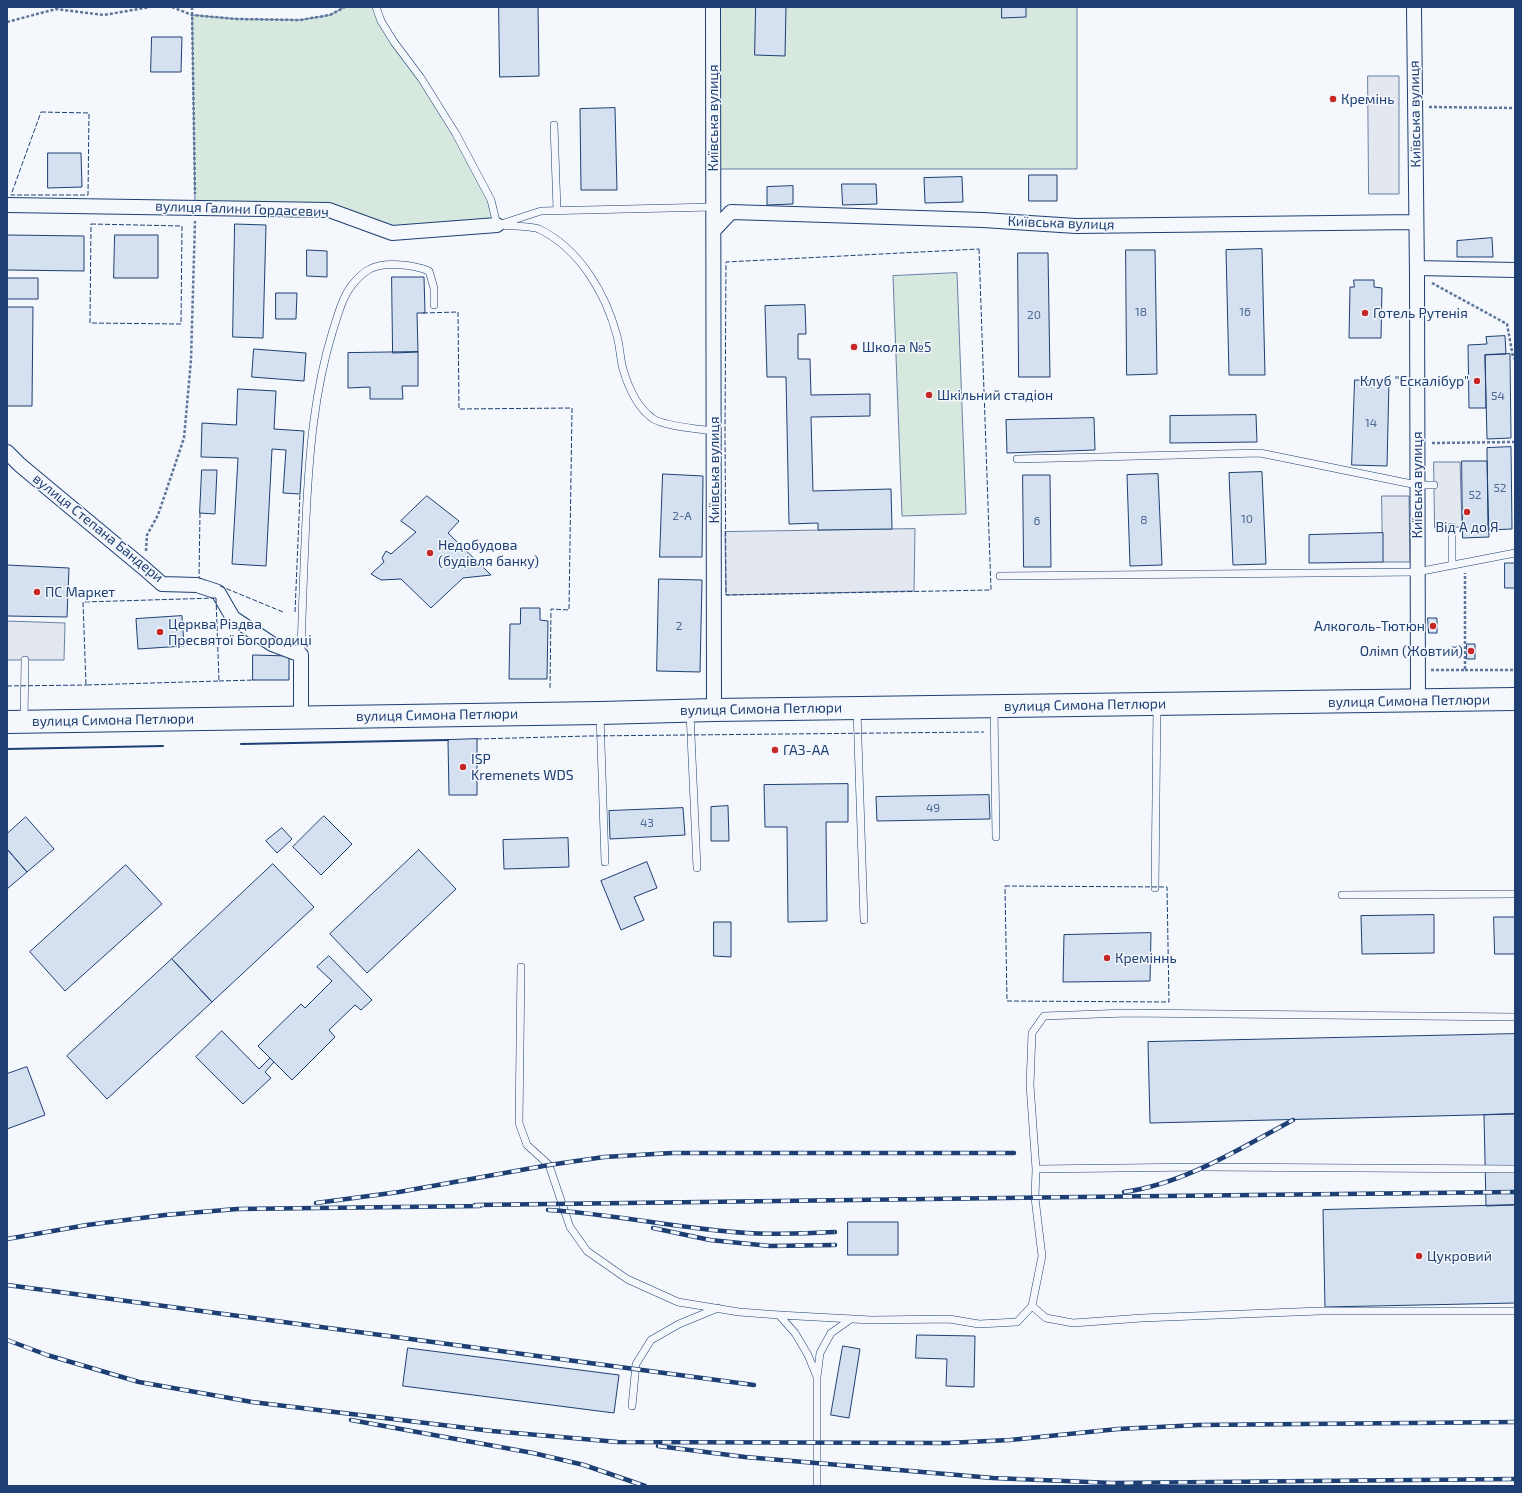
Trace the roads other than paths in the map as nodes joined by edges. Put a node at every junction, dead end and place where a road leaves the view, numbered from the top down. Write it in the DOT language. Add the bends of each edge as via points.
graph roads {
  1 [pos="376,7"];
  2 [pos="713,7"];
  3 [pos="1414,7"];
  4 [pos="554,125"];
  5 [pos="7,205"];
  6 [pos="713,207"];
  7 [pos="557,210"];
  8 [pos="1416,222"];
  9 [pos="497,225"];
  10 [pos="714,230"];
  11 [pos="1515,270"];
  12 [pos="1417,272"];
  13 [pos="434,305"];
  14 [pos="714,431"];
  15 [pos="7,452"];
  16 [pos="1017,459"];
  17 [pos="1417,485"];
  18 [pos="1434,485"];
  19 [pos="1452,527"];
  20 [pos="1515,553"];
  21 [pos="1452,565"];
  22 [pos="1417,572"];
  23 [pos="1000,576"];
  24 [pos="301,655"];
  25 [pos="25,660"];
  26 [pos="1515,699"];
  27 [pos="1418,701"];
  28 [pos="1157,704"];
  29 [pos="994,706"];
  30 [pos="857,708"];
  31 [pos="714,710"];
  32 [pos="690,711"];
  33 [pos="600,713"];
  34 [pos="301,717"];
  35 [pos="16,722"];
  36 [pos="996,836"];
  37 [pos="604,862"];
  38 [pos="697,868"];
  39 [pos="1155,888"];
  40 [pos="1515,894"];
  41 [pos="1342,895"];
  42 [pos="864,920"];
  43 [pos="520,967"];
  44 [pos="1515,1017"];
  45 [pos="1036,1169"];
  46 [pos="1515,1169"];
  47 [pos="1032,1306"];
  48 [pos="718,1308"];
  49 [pos="1515,1311"];
  50 [pos="779,1315"];
  51 [pos="851,1318"];
  52 [pos="817,1377"];
  53 [pos="632,1406"];
  54 [pos="817,1486"];
  1 -- 9 [label="lane" via="394,42 421,78 456,134 491,200"];
  2 -- 6 [label="street, Київська вулиця"];
  3 -- 8 [label="street, Київська вулиця"];
  4 -- 7 [label="lane"];
  5 -- 9 [label="street, вулиця Галини Гордасевич" via="329,210 392,233"];
  6 -- 7 [label="lane"];
  6 -- 10 [label="street, Київська вулиця"];
  7 -- 9 [label="lane" via="541,210"];
  8 -- 10 [label="street, Київська вулиця" via="1076,226 983,220 731,212"];
  8 -- 12 [label="street, Київська вулиця"];
  9 -- 14 [label="lane" via="538,228 577,257 607,306 618,337 623,369 644,411 653,419 666,423"];
  10 -- 14 [label="street, Київська вулиця"];
  11 -- 12 [label="street"];
  12 -- 17 [label="street, Київська вулиця"];
  13 -- 24 [label="lane" via="434,288 429,271 416,266 398,265 370,269 352,285 342,304 328,347 318,391 309,455"];
  14 -- 31 [label="street, Київська вулиця"];
  15 -- 24 [label="street, вулиця Степана Бандери" via="162,584 197,585 218,592 233,618 272,644"];
  16 -- 17 [label="lane" via="1260,453"];
  17 -- 18 [label="lane"];
  17 -- 22 [label="street, Київська вулиця"];
  19 -- 21 [label="lane"];
  20 -- 21 [label="lane"];
  21 -- 22 [label="lane"];
  22 -- 23 [label="lane"];
  22 -- 27 [label="street, Київська вулиця"];
  24 -- 34 [label="street"];
  25 -- 35 [label="lane"];
  26 -- 27 [label="highway, вулиця Симона Петлюри"];
  27 -- 28 [label="highway, вулиця Симона Петлюри"];
  28 -- 29 [label="highway, вулиця Симона Петлюри"];
  28 -- 39 [label="lane"];
  29 -- 30 [label="highway, вулиця Симона Петлюри"];
  29 -- 36 [label="lane"];
  30 -- 31 [label="highway, вулиця Симона Петлюри"];
  30 -- 42 [label="lane"];
  31 -- 32 [label="highway, вулиця Симона Петлюри"];
  32 -- 33 [label="highway, вулиця Симона Петлюри"];
  32 -- 38 [label="lane"];
  33 -- 34 [label="highway, вулиця Симона Петлюри"];
  33 -- 37 [label="lane"];
  34 -- 35 [label="highway, вулиця Симона Петлюри"];
  40 -- 41 [label="lane"];
  43 -- 48 [label="lane" via="519,1123 526,1146 549,1164 570,1226 587,1251 627,1280 678,1302"];
  44 -- 45 [label="lane" via="1127,1013 1044,1016 1032,1034 1031,1048 1030,1085"];
  45 -- 46 [label="lane"];
  45 -- 47 [label="lane" via="1035,1198 1042,1256"];
  47 -- 49 [label="lane" via="1046,1318 1073,1324 1320,1311"];
  47 -- 51 [label="lane" via="1017,1322 979,1324 949,1319"];
  48 -- 50 [label="lane"];
  48 -- 53 [label="lane" via="679,1324 651,1340 636,1364"];
  50 -- 51 [label="lane"];
  50 -- 52 [label="lane" via="795,1334"];
  51 -- 52 [label="lane" via="831,1334 820,1353"];
  52 -- 54 [label="lane"];
}
